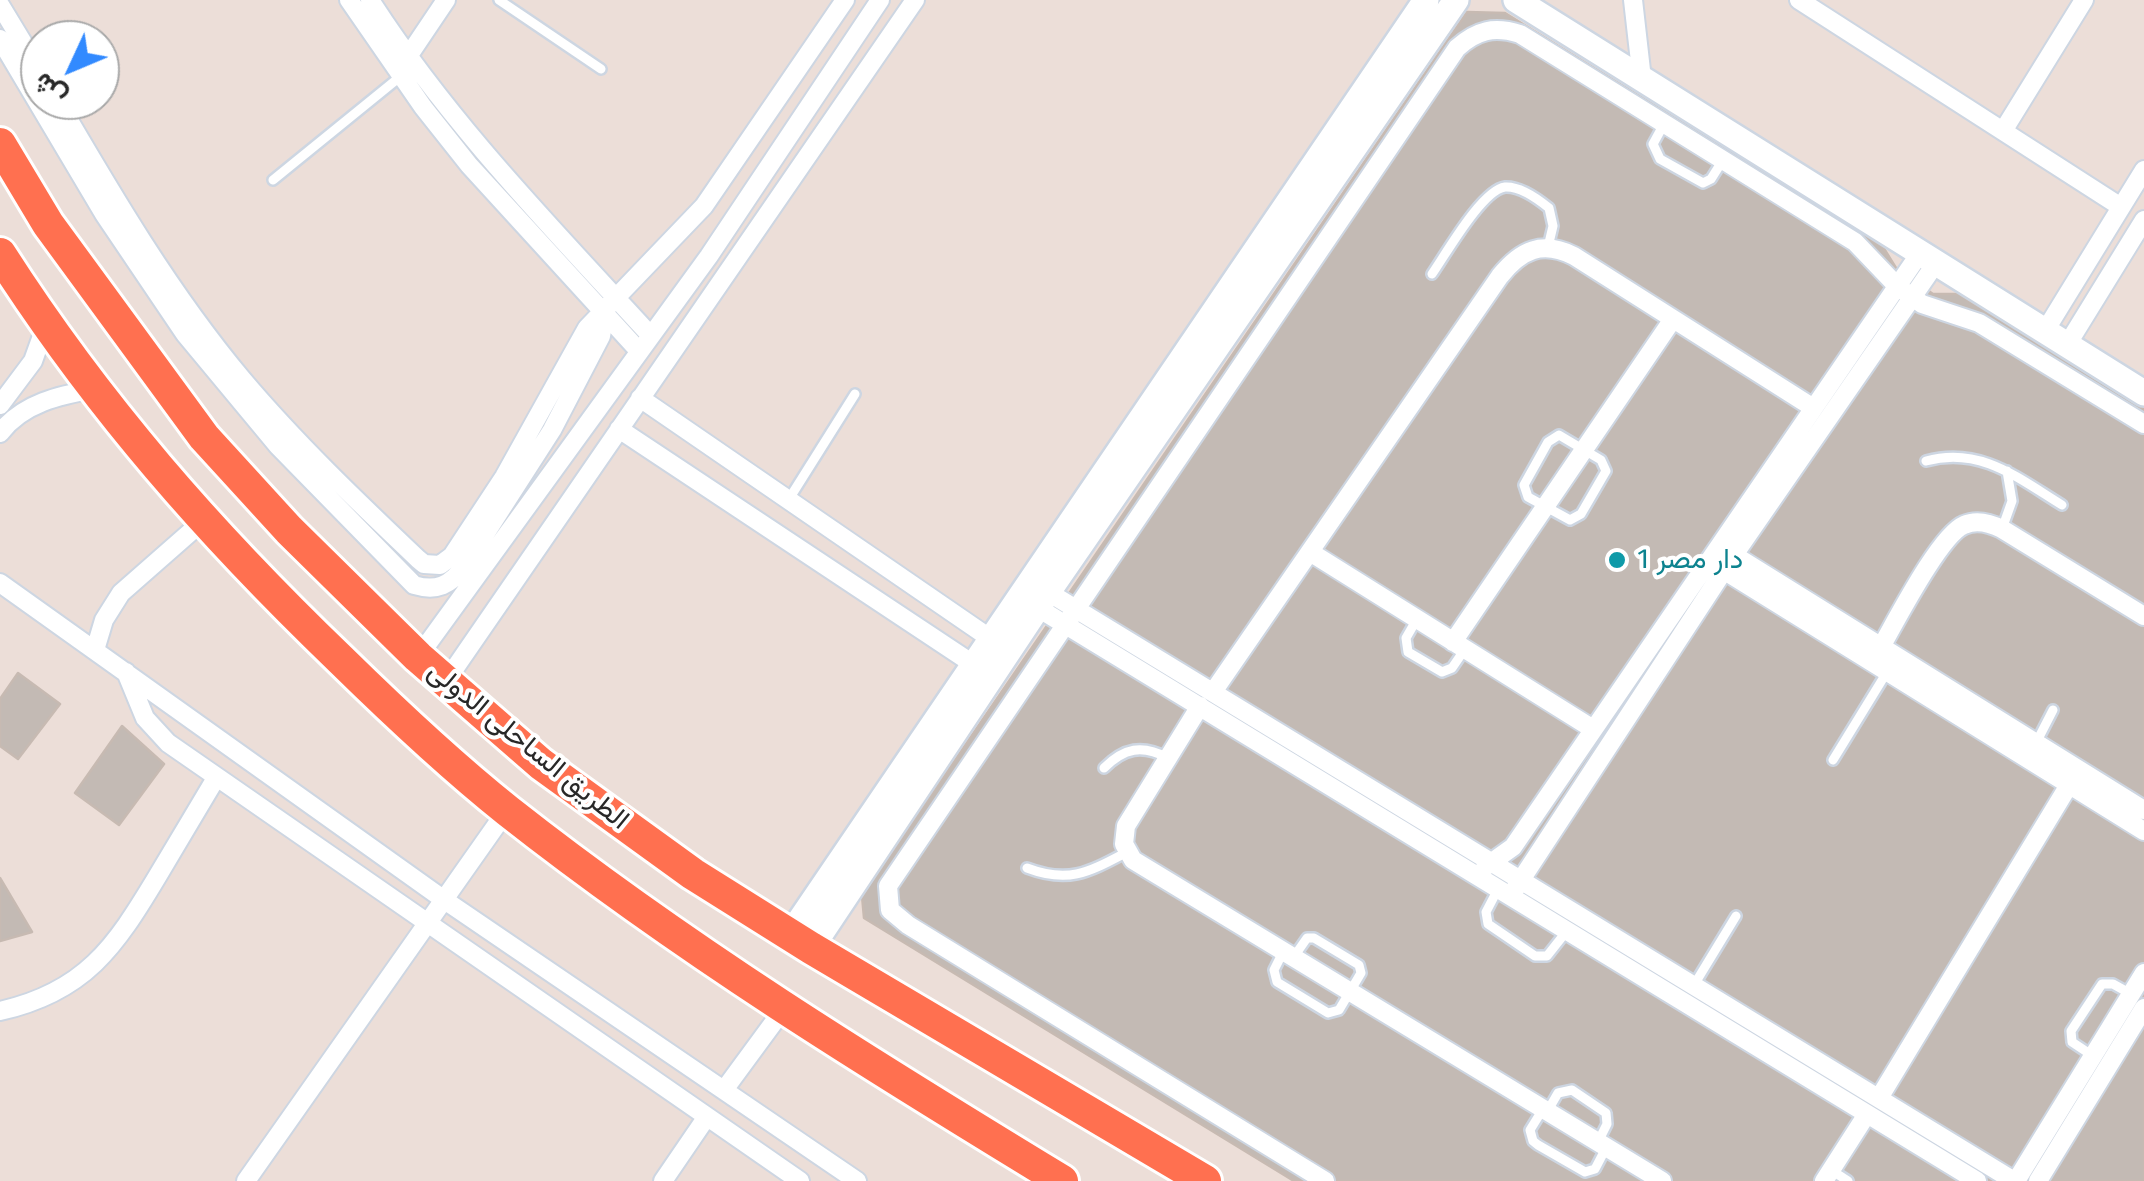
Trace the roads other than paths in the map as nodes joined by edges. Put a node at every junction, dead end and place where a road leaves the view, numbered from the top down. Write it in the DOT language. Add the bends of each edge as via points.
graph roads {
  1 [pos="348,0"];
  2 [pos="370,0"];
  3 [pos="446,0"];
  4 [pos="499,0"];
  5 [pos="845,0"];
  6 [pos="880,0"];
  7 [pos="915,0"];
  8 [pos="1426,0"];
  9 [pos="1456,0"];
  10 [pos="1516,0"];
  11 [pos="1633,0"];
  12 [pos="1799,0"];
  13 [pos="2078,2"];
  14 [pos="0,5"];
  15 [pos="20,38"];
  16 [pos="0,40"];
  17 [pos="408,56"];
  18 [pos="600,69"];
  19 [pos="401,76"];
  20 [pos="1642,79"];
  21 [pos="69,120"];
  22 [pos="1664,124"];
  23 [pos="2003,130"];
  24 [pos="0,144"];
  25 [pos="1723,160"];
  26 [pos="2144,170"];
  27 [pos="273,180"];
  28 [pos="2122,207"];
  29 [pos="2144,220"];
  30 [pos="1548,247"];
  31 [pos="0,254"];
  32 [pos="1928,258"];
  33 [pos="1432,274"];
  34 [pos="688,285"];
  35 [pos="1904,292"];
  36 [pos="710,298"];
  37 [pos="611,306"];
  38 [pos="1673,319"];
  39 [pos="47,322"];
  40 [pos="2044,331"];
  41 [pos="645,344"];
  42 [pos="2067,345"];
  43 [pos="96,389"];
  44 [pos="2144,393"];
  45 [pos="855,394"];
  46 [pos="640,398"];
  47 [pos="0,406"];
  48 [pos="1812,408"];
  49 [pos="2144,424"];
  50 [pos="619,429"];
  51 [pos="584,430"];
  52 [pos="0,433"];
  53 [pos="606,447"];
  54 [pos="1585,448"];
  55 [pos="1926,461"];
  56 [pos="2008,472"];
  57 [pos="789,499"];
  58 [pos="2062,505"];
  59 [pos="1544,508"];
  60 [pos="203,521"];
  61 [pos="2002,528"];
  62 [pos="1310,552"];
  63 [pos="1721,558"];
  64 [pos="432,566"];
  65 [pos="0,583"];
  66 [pos="438,588"];
  67 [pos="1043,600"];
  68 [pos="1070,616"];
  69 [pos="2144,616"];
  70 [pos="1417,619"];
  71 [pos="991,639"];
  72 [pos="1459,645"];
  73 [pos="1881,647"];
  74 [pos="95,650"];
  75 [pos="418,657"];
  76 [pos="973,664"];
  77 [pos="126,672"];
  78 [pos="1887,672"];
  79 [pos="446,681"];
  80 [pos="1207,699"];
  81 [pos="2053,710"];
  82 [pos="1594,729"];
  83 [pos="2036,743"];
  84 [pos="1168,758"];
  85 [pos="1833,760"];
  86 [pos="1104,768"];
  87 [pos="216,778"];
  88 [pos="2069,785"];
  89 [pos="507,810"];
  90 [pos="2144,810"];
  91 [pos="2144,832"];
  92 [pos="1127,852"];
  93 [pos="1492,862"];
  94 [pos="1027,868"];
  95 [pos="1521,879"];
  96 [pos="1478,880"];
  97 [pos="1503,894"];
  98 [pos="443,899"];
  99 [pos="1736,916"];
  100 [pos="426,922"];
  101 [pos="1566,932"];
  102 [pos="800,942"];
  103 [pos="1288,955"];
  104 [pos="2144,973"];
  105 [pos="1694,985"];
  106 [pos="1350,993"];
  107 [pos="785,1007"];
  108 [pos="0,1011"];
  109 [pos="2139,1011"];
  110 [pos="2093,1056"];
  111 [pos="726,1092"];
  112 [pos="1879,1098"];
  113 [pos="1545,1110"];
  114 [pos="1867,1114"];
  115 [pos="708,1118"];
  116 [pos="1602,1145"];
  117 [pos="1828,1176"];
  118 [pos="246,1181"];
  119 [pos="662,1181"];
  120 [pos="800,1181"];
  121 [pos="857,1181"];
  122 [pos="1062,1181"];
  123 [pos="1205,1181"];
  124 [pos="1325,1181"];
  125 [pos="1662,1181"];
  126 [pos="1848,1181"];
  127 [pos="1977,1181"];
  128 [pos="2015,1181"];
  129 [pos="2038,1181"];
  1 -- 19 [label="street"];
  2 -- 17 [label="street"];
  3 -- 17 [label="street"];
  4 -- 18 [label="lane"];
  5 -- 37 [label="street" via="704,206"];
  6 -- 34 [label="street"];
  7 -- 36 [label="street"];
  8 -- 71 [label="street"];
  9 -- 67 [label="street"];
  10 -- 20 [label="street"];
  11 -- 20 [label="street"];
  12 -- 23 [label="street"];
  13 -- 23 [label="street"];
  14 -- 15 [label="street"];
  16 -- 66 [label="street" via="136,264 228,389 405,577"];
  17 -- 19 [label="street"];
  17 -- 37 [label="street"];
  19 -- 27 [label="lane"];
  19 -- 37 [label="street" via="469,166"];
  20 -- 32 [label="street"];
  21 -- 64 [label="street" via="150,253 241,378 351,495"];
  22 -- 25 [label="street"];
  22 -- 25 [label="lane" via="1653,144 1660,159 1704,183"];
  22 -- 68 [label="street" via="1520,34 1503,29 1470,36"];
  23 -- 28 [label="street"];
  24 -- 75 [label="highway, الطريق الساحلى الدولى" via="48,224 204,437"];
  25 -- 35 [label="street" via="1855,242"];
  26 -- 28 [label="street"];
  28 -- 40 [label="street"];
  29 -- 42 [label="street"];
  30 -- 33 [label="lane" via="1554,226 1549,208 1504,187 1484,200"];
  30 -- 38 [label="street" via="1574,256"];
  30 -- 62 [label="street" via="1526,252 1500,276"];
  31 -- 39 [label="highway, الطريق الساحلى الدولى"];
  32 -- 35 [label="street"];
  32 -- 40 [label="street"];
  34 -- 36 [label="street"];
  34 -- 41 [label="street"];
  35 -- 48 [label="street"];
  35 -- 49 [label="street" via="1979,323"];
  35 -- 63 [label="street"];
  36 -- 46 [label="street"];
  37 -- 41 [label="street"];
  37 -- 64 [label="street" via="587,328 452,556"];
  37 -- 66 [label="street" via="519,485 464,567"];
  38 -- 48 [label="street"];
  38 -- 54 [label="street"];
  39 -- 43 [label="highway, الطريق الساحلى الدولى"];
  39 -- 47 [label="street" via="33,361"];
  40 -- 42 [label="street"];
  41 -- 51 [label="street"];
  42 -- 44 [label="street"];
  43 -- 52 [label="street" via="32,406"];
  43 -- 60 [label="highway, الطريق الساحلى الدولى"];
  45 -- 57 [label="lane"];
  46 -- 50 [label="street"];
  46 -- 57 [label="street"];
  48 -- 63 [label="street"];
  50 -- 53 [label="street"];
  50 -- 76 [label="street"];
  51 -- 53 [label="street"];
  51 -- 75 [label="street"];
  53 -- 79 [label="street"];
  54 -- 59 [label="street"];
  54 -- 59 [label="lane" via="1559,436 1548,442 1524,486"];
  54 -- 59 [label="lane" via="1606,471 1581,514 1570,520"];
  55 -- 56 [label="lane" via="1973,457"];
  56 -- 58 [label="lane"];
  56 -- 61 [label="lane" via="2012,501"];
  57 -- 71 [label="street"];
  59 -- 72 [label="street"];
  60 -- 74 [label="street" via="120,592"];
  60 -- 89 [label="highway, الطريق الساحلى الدولى" via="374,692"];
  61 -- 69 [label="street"];
  61 -- 73 [label="street" via="1975,522 1950,536"];
  62 -- 70 [label="street"];
  62 -- 80 [label="street"];
  63 -- 73 [label="street"];
  63 -- 78 [label="street"];
  63 -- 82 [label="street"];
  63 -- 95 [label="street"];
  64 -- 66 [label="street"];
  65 -- 74 [label="street"];
  67 -- 68 [label="street"];
  67 -- 102 [label="street"];
  68 -- 80 [label="street"];
  68 -- 124 [label="street" via="892,874 890,910"];
  70 -- 72 [label="street"];
  70 -- 72 [label="lane" via="1404,643 1408,652 1442,672 1452,668"];
  71 -- 76 [label="street"];
  72 -- 82 [label="street"];
  73 -- 83 [label="street"];
  74 -- 77 [label="street"];
  75 -- 79 [label="highway, الطريق الساحلى الدولى"];
  76 -- 102 [label="street"];
  77 -- 87 [label="street" via="136,704 156,731"];
  77 -- 98 [label="street"];
  78 -- 85 [label="lane"];
  78 -- 88 [label="street"];
  79 -- 102 [label="highway, الطريق الساحلى الدولى" via="556,775"];
  80 -- 84 [label="street"];
  80 -- 93 [label="street"];
  80 -- 96 [label="street"];
  81 -- 83 [label="lane"];
  82 -- 93 [label="street" via="1513,847"];
  83 -- 90 [label="street"];
  84 -- 86 [label="lane" via="1134,749"];
  84 -- 92 [label="street" via="1126,826"];
  87 -- 100 [label="street"];
  87 -- 108 [label="street" via="112,947 60,990"];
  88 -- 91 [label="street"];
  88 -- 112 [label="street"];
  89 -- 98 [label="street"];
  89 -- 107 [label="highway, الطريق الساحلى الدولى"];
  92 -- 94 [label="lane" via="1069,877"];
  92 -- 103 [label="street"];
  93 -- 95 [label="street"];
  93 -- 96 [label="street"];
  95 -- 97 [label="street"];
  95 -- 105 [label="street"];
  96 -- 97 [label="street"];
  97 -- 101 [label="street"];
  97 -- 101 [label="lane" via="1486,912 1488,924 1535,956 1547,956"];
  98 -- 100 [label="street"];
  98 -- 111 [label="street"];
  99 -- 105 [label="lane"];
  100 -- 115 [label="street"];
  100 -- 118 [label="street"];
  101 -- 114 [label="street"];
  102 -- 123 [label="highway, الطريق الساحلى الدولى"];
  103 -- 106 [label="street"];
  103 -- 106 [label="lane" via="1314,938 1361,969"];
  103 -- 106 [label="lane" via="1274,970 1282,986 1328,1013 1339,1010"];
  104 -- 109 [label="street"];
  105 -- 112 [label="street"];
  106 -- 113 [label="street"];
  107 -- 111 [label="street"];
  107 -- 122 [label="highway, الطريق الساحلى الدولى"];
  109 -- 110 [label="street"];
  109 -- 110 [label="lane" via="2113,984 2102,984 2070,1030 2072,1042"];
  109 -- 129 [label="street"];
  110 -- 128 [label="street"];
  111 -- 115 [label="street"];
  111 -- 115 [label="street"];
  111 -- 121 [label="street"];
  112 -- 128 [label="street"];
  113 -- 116 [label="street"];
  113 -- 116 [label="lane" via="1558,1093 1572,1090 1606,1114"];
  113 -- 116 [label="lane" via="1530,1130 1538,1145 1585,1172 1595,1170"];
  114 -- 117 [label="street"];
  114 -- 127 [label="street"];
  115 -- 119 [label="street"];
  115 -- 120 [label="street"];
  116 -- 125 [label="street"];
  117 -- 126 [label="lane"];
}
